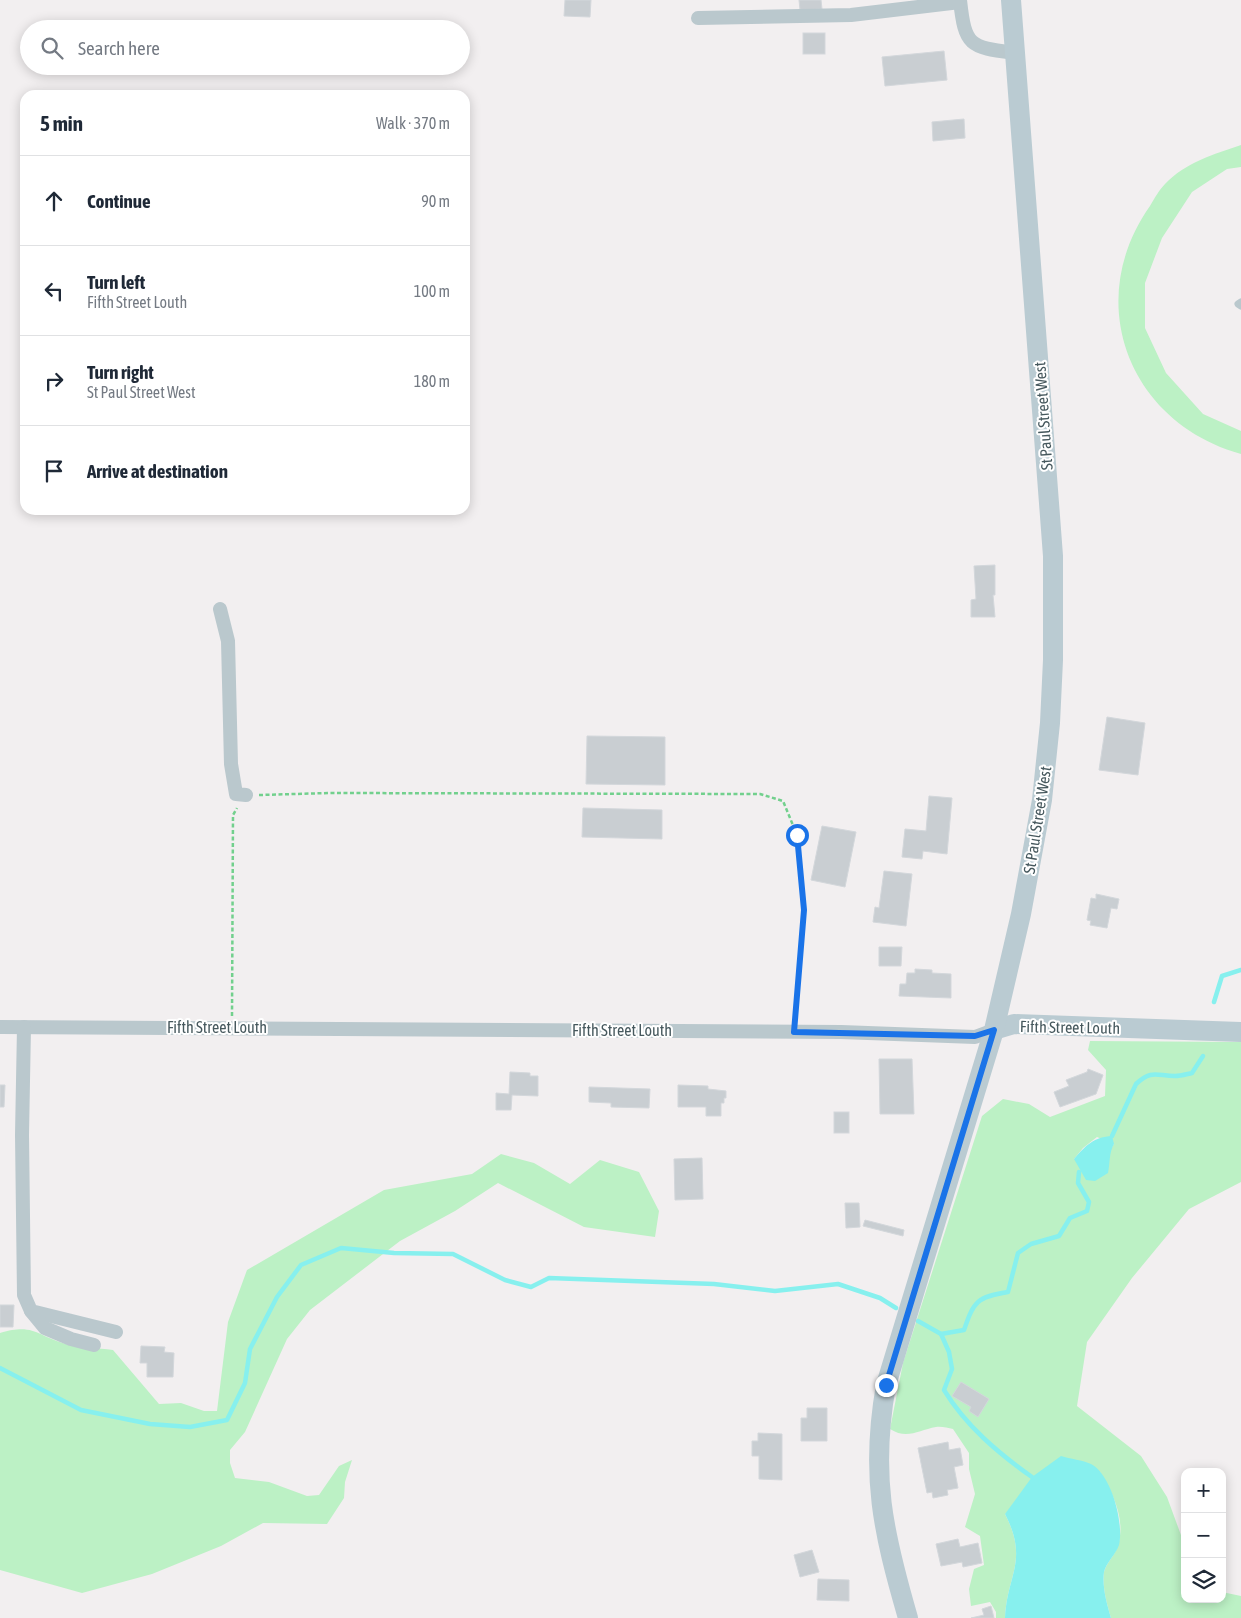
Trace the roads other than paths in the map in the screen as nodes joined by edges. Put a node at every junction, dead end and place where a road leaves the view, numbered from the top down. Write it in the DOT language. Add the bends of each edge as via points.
graph roads {
  1 [pos="1011,0"];
  2 [pos="960,1"];
  3 [pos="698,18"];
  4 [pos="1015,54"];
  5 [pos="1241,302"];
  6 [pos="1241,306"];
  7 [pos="220,609"];
  8 [pos="246,795"];
  9 [pos="0,1027"];
  10 [pos="24,1027"];
  11 [pos="994,1030"];
  12 [pos="1241,1032"];
  13 [pos="31,1311"];
  14 [pos="116,1332"];
  15 [pos="94,1345"];
  16 [pos="908,1618"];
  1 -- 4 [label="main road, St Paul Street West"];
  2 -- 3 [label="street" via="851,15"];
  2 -- 4 [label="street" via="965,34 972,43"];
  4 -- 11 [label="main road, St Paul Street West" via="1053,556 1053,660 1042,800 1021,914"];
  5 -- 6 [label="lane" via="1238,304"];
  7 -- 8 [label="street" via="228,641 231,764 236,794"];
  9 -- 10 [label="street, Fifth Street Louth"];
  10 -- 11 [label="street, Fifth Street Louth" via="975,1036"];
  10 -- 13 [label="street" via="24,1296"];
  11 -- 12 [label="main road, Fifth Street Louth" via="1014,1024"];
  11 -- 16 [label="main road, St Paul Street West" via="886,1385 879,1423 879,1495 884,1530"];
  13 -- 14 [label="street"];
  13 -- 15 [label="street" via="45,1328"];
}
